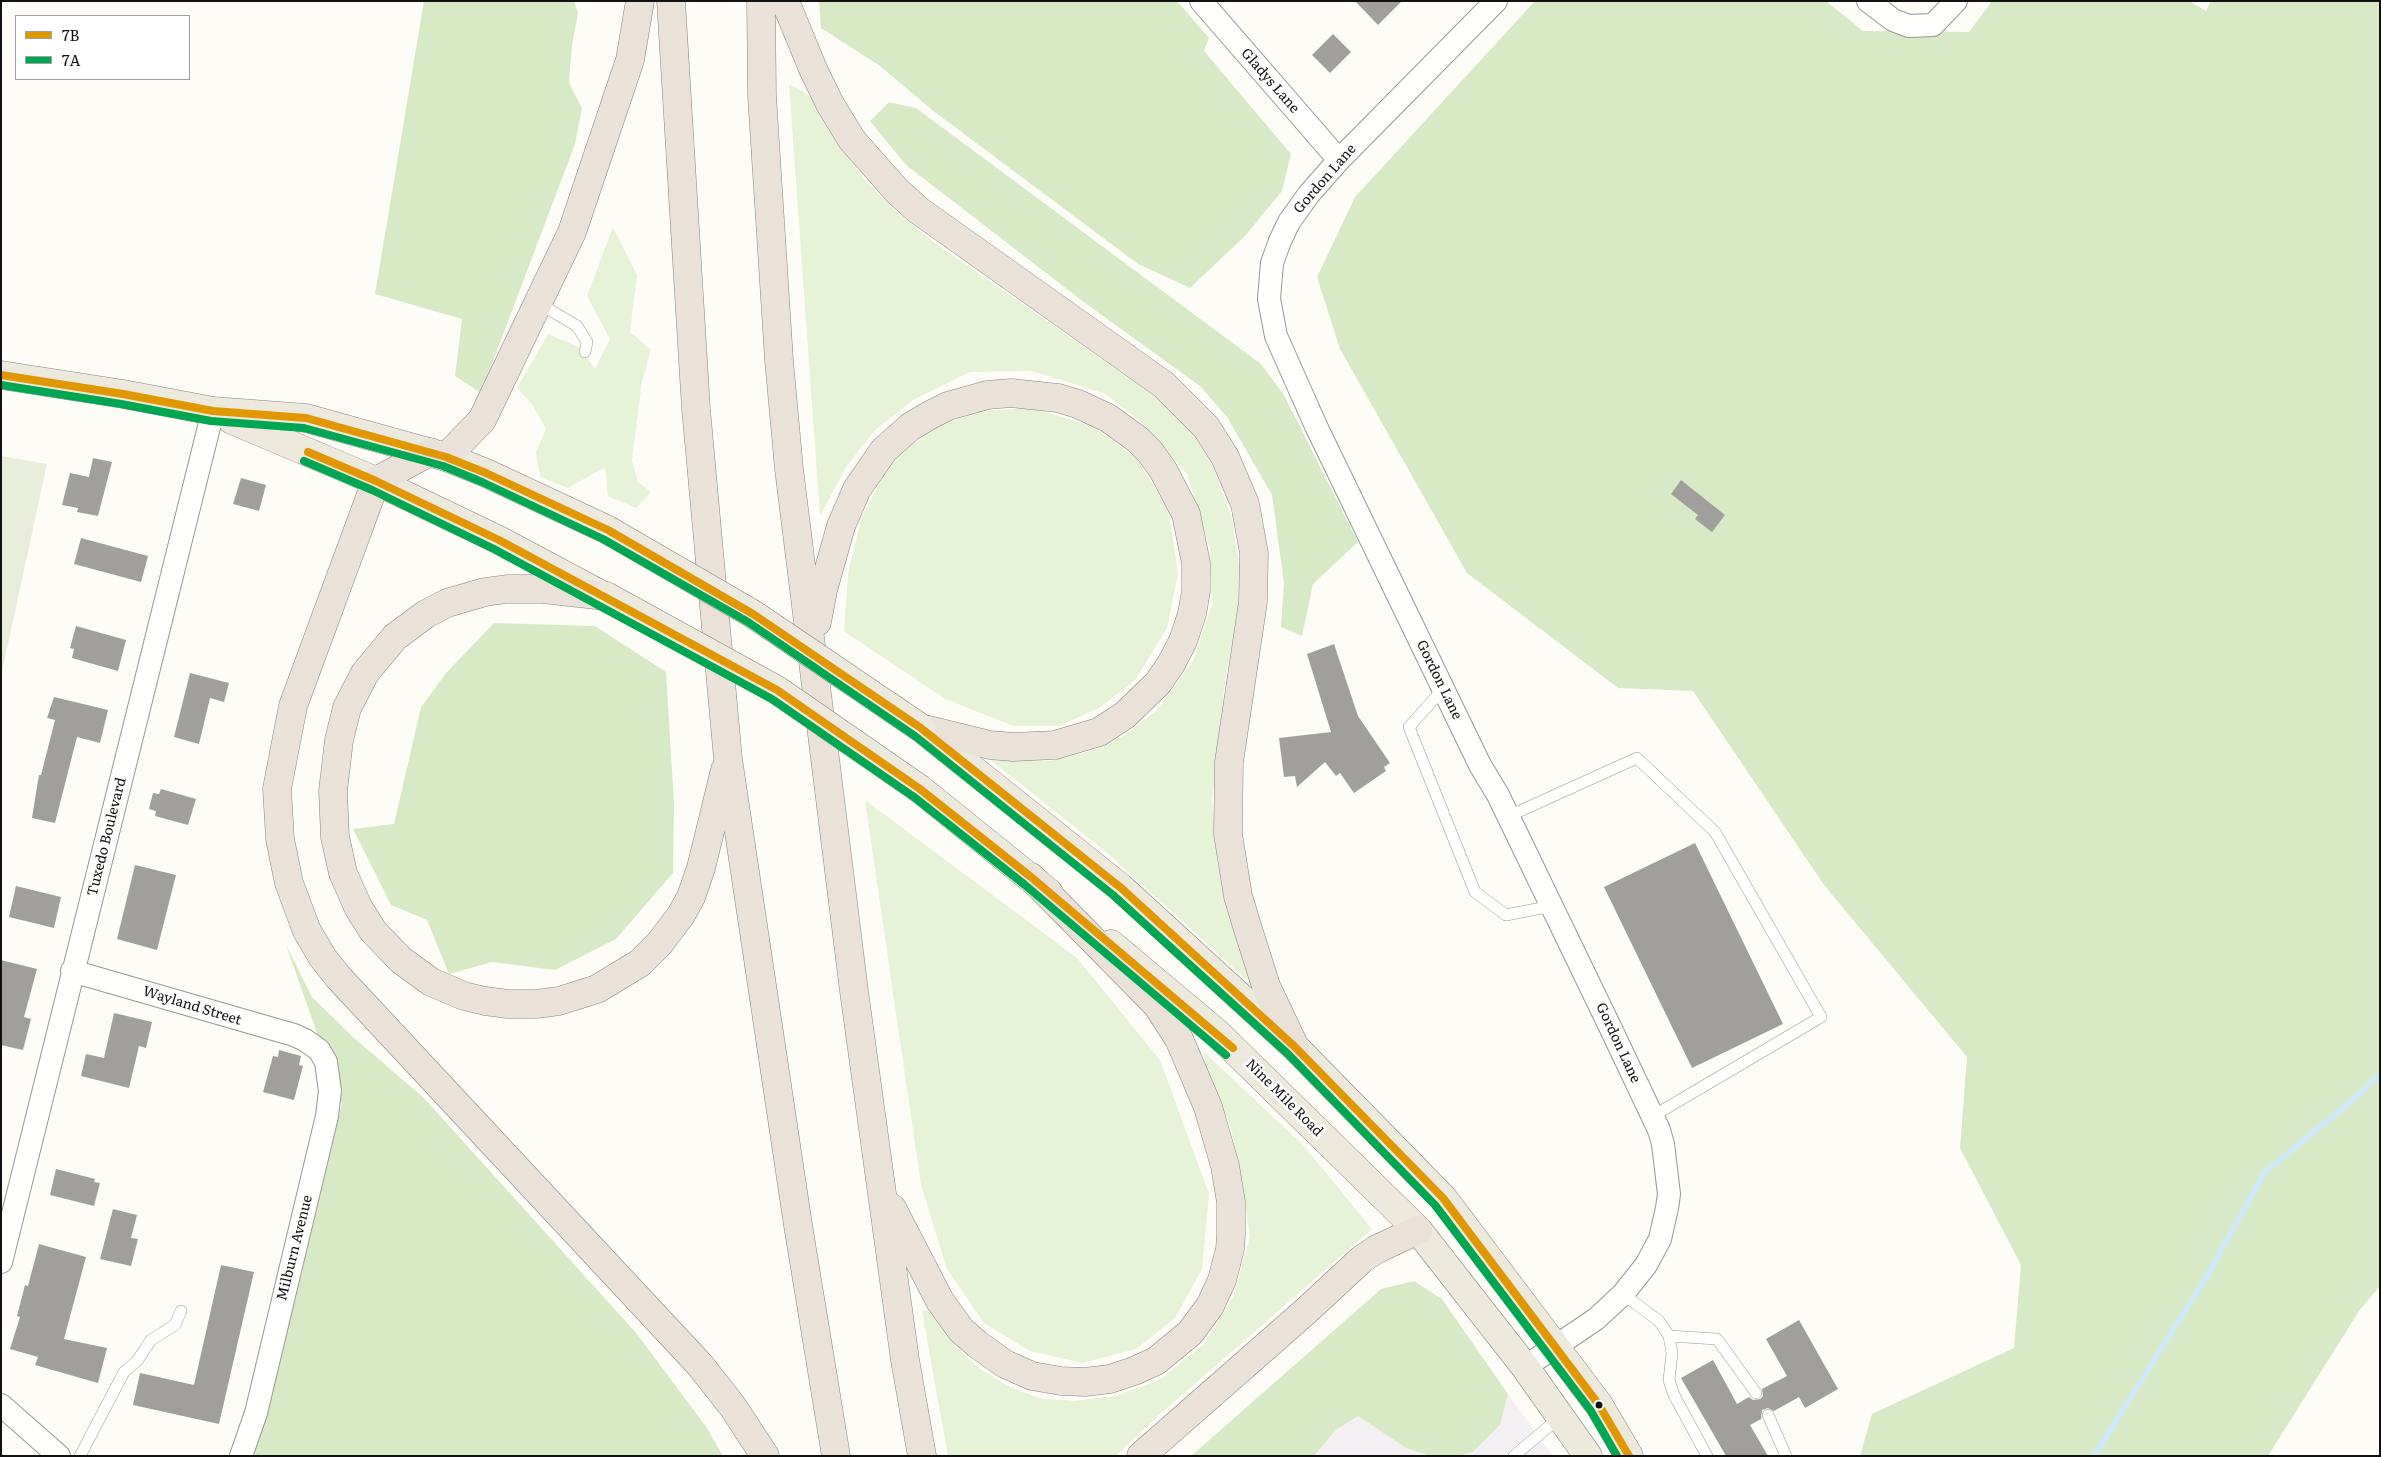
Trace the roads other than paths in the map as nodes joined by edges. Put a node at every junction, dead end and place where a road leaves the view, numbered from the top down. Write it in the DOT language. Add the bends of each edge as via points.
graph roads {
  1 [pos="640,1"];
  2 [pos="670,1"];
  3 [pos="761,1"];
  4 [pos="785,1"];
  5 [pos="1201,1"];
  6 [pos="1496,1"];
  7 [pos="1868,1"];
  8 [pos="1956,1"];
  9 [pos="1339,160"];
  10 [pos="538,303"];
  11 [pos="585,352"];
  12 [pos="1,375"];
  13 [pos="213,411"];
  14 [pos="438,454"];
  15 [pos="376,481"];
  16 [pos="606,596"];
  17 [pos="813,650"];
  18 [pos="1443,689"];
  19 [pos="921,728"];
  20 [pos="728,759"];
  21 [pos="1509,816"];
  22 [pos="1031,878"];
  23 [pos="1552,906"];
  24 [pos="72,971"];
  25 [pos="310,1043"];
  26 [pos="1295,1047"];
  27 [pos="1653,1116"];
  28 [pos="883,1189"];
  29 [pos="1418,1230"];
  30 [pos="1,1262"];
  31 [pos="1623,1294"];
  32 [pos="181,1311"];
  33 [pos="1669,1336"];
  34 [pos="1556,1346"];
  35 [pos="1524,1367"];
  36 [pos="1756,1393"];
  37 [pos="1,1405"];
  38 [pos="1768,1415"];
  39 [pos="1560,1416"];
  40 [pos="59,1456"];
  41 [pos="80,1456"];
  42 [pos="241,1456"];
  43 [pos="765,1456"];
  44 [pos="836,1456"];
  45 [pos="922,1456"];
  46 [pos="1141,1456"];
  47 [pos="1514,1456"];
  48 [pos="1588,1456"];
  49 [pos="1629,1456"];
  50 [pos="1707,1456"];
  51 [pos="1786,1456"];
  1 -- 10 [label="highway" via="630,60 572,232"];
  2 -- 20 [label="highway" via="696,409"];
  3 -- 17 [label="highway" via="762,96 779,360 789,469"];
  4 -- 26 [label="highway" via="830,104 852,140 897,192 1164,386 1206,427 1225,457 1245,504 1254,553 1253,602 1229,762 1228,834 1238,896 1247,926 1266,986"];
  5 -- 9 [label="street, Gladys Lane"];
  6 -- 9 [label="street, Gordon Lane"];
  7 -- 8 [label="street" via="1900,24 1909,26 1933,25"];
  9 -- 18 [label="street, Gordon Lane" via="1309,194 1280,241 1270,274 1272,320 1316,426"];
  10 -- 11 [label="lane" via="577,326 588,342"];
  10 -- 14 [label="highway" via="482,420"];
  12 -- 13 [label="main road, Nine Mile Road"];
  13 -- 14 [label="main road, Nine Mile Road" via="306,418"];
  13 -- 15 [label="main road, Nine Mile Road"];
  13 -- 24 [label="street, Tuxedo Boulevard"];
  14 -- 15 [label="highway"];
  14 -- 19 [label="main road, Nine Mile Road, bridge" via="608,530 753,614"];
  15 -- 16 [label="main road, Nine Mile Road"];
  15 -- 43 [label="highway" via="293,706 277,789 280,839 289,883 307,931 338,978 700,1366 733,1407"];
  16 -- 20 [label="highway" via="543,589 507,589 447,603 395,637 365,673 348,708 339,740 333,791 335,837 342,873 373,931 401,960 431,982 464,996 508,1004 536,1004 559,1001 597,989 640,962 681,915 701,868"];
  16 -- 22 [label="main road, Nine Mile Road, bridge" via="777,690 920,789"];
  17 -- 19 [label="highway" via="823,590 844,518 868,470 884,450 910,427 948,406 987,395 1012,393 1058,398 1078,404 1120,426 1150,452 1163,470 1179,496 1192,537 1196,591 1192,614 1171,664 1145,698 1125,715 1099,732 1074,741 1036,747 990,745"];
  17 -- 28 [label="highway" via="854,991"];
  18 -- 21 [label="street, Gordon Lane"];
  18 -- 23 [label="lane" via="1409,727 1475,892 1506,915"];
  19 -- 26 [label="main road, Nine Mile Road" via="1120,887"];
  20 -- 44 [label="highway"];
  21 -- 23 [label="street, Gordon Lane"];
  21 -- 27 [label="lane" via="1637,758 1715,832 1821,1017"];
  22 -- 28 [label="highway" via="1157,1005 1179,1039 1208,1107 1225,1166 1231,1202 1230,1249 1222,1280 1210,1306 1190,1333 1171,1350 1134,1371 1085,1382 1032,1376 1005,1364 977,1344 948,1314"];
  22 -- 29 [label="main road, Nine Mile Road" via="1218,1033"];
  23 -- 27 [label="street, Gordon Lane"];
  24 -- 25 [label="street, Wayland Street" via="294,1035"];
  24 -- 30 [label="street, Tuxedo Boulevard"];
  25 -- 42 [label="street, Milburn Avenue" via="319,1050 330,1077 327,1116 256,1413"];
  26 -- 34 [label="main road, Nine Mile Road" via="1443,1198"];
  27 -- 31 [label="street, Gordon Lane" via="1665,1152 1667,1208 1660,1239 1646,1265"];
  28 -- 45 [label="highway" via="905,1360"];
  29 -- 35 [label="main road, Nine Mile Road"];
  29 -- 46 [label="highway" via="1362,1259"];
  31 -- 33 [label="lane" via="1658,1321"];
  31 -- 34 [label="street, Gordon Lane" via="1596,1319"];
  32 -- 41 [label="lane" via="175,1325 151,1340 137,1361 124,1372"];
  33 -- 36 [label="lane" via="1717,1339"];
  33 -- 50 [label="lane" via="1672,1353 1669,1380"];
  34 -- 35 [label="street, Gordon Lane"];
  34 -- 49 [label="main road, Nine Mile Road" via="1599,1405"];
  35 -- 39 [label="main road, Nine Mile Road"];
  37 -- 40 [label="street"];
  38 -- 51 [label="lane"];
  39 -- 47 [label="lane"];
  39 -- 48 [label="main road, Nine Mile Road"];
}
